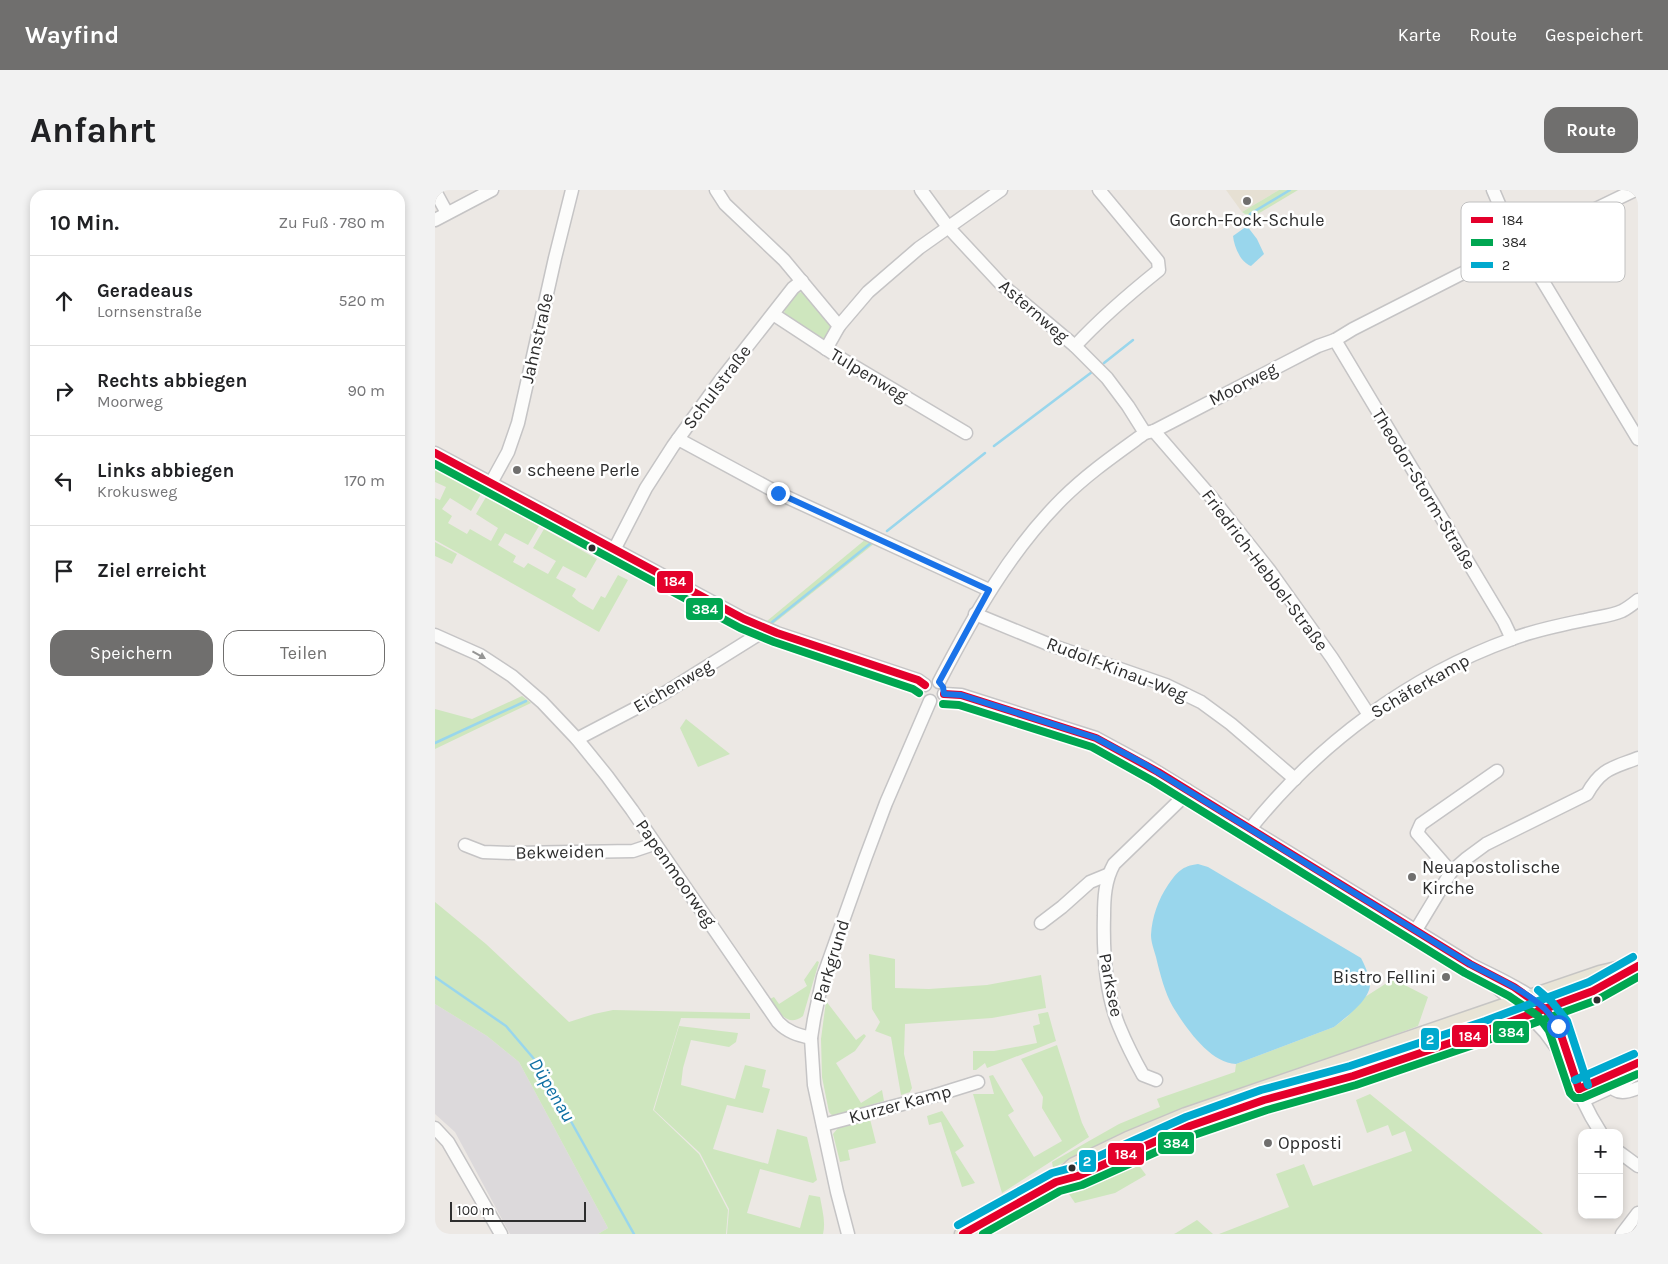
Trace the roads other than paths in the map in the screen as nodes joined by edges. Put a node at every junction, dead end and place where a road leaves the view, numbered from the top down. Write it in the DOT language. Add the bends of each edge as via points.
graph roads {
  1 [pos="492,190"];
  2 [pos="573,190"];
  3 [pos="716,190"];
  4 [pos="921,190"];
  5 [pos="1001,190"];
  6 [pos="1099,190"];
  7 [pos="1493,190"];
  8 [pos="1635,190"];
  9 [pos="435,191"];
  10 [pos="1498,202"];
  11 [pos="1610,202"];
  12 [pos="447,213"];
  13 [pos="435,220"];
  14 [pos="948,227"];
  15 [pos="1461,275"];
  16 [pos="802,281"];
  17 [pos="1543,282"];
  18 [pos="773,314"];
  19 [pos="839,326"];
  20 [pos="1335,340"];
  21 [pos="1075,346"];
  22 [pos="826,349"];
  23 [pos="1149,432"];
  24 [pos="966,433"];
  25 [pos="1638,439"];
  26 [pos="678,440"];
  27 [pos="435,453"];
  28 [pos="491,483"];
  29 [pos="614,550"];
  30 [pos="989,590"];
  31 [pos="1633,604"];
  32 [pos="975,614"];
  33 [pos="767,630"];
  34 [pos="435,635"];
  35 [pos="1512,639"];
  36 [pos="925,685"];
  37 [pos="941,688"];
  38 [pos="930,700"];
  39 [pos="1369,715"];
  40 [pos="577,739"];
  41 [pos="1638,758"];
  42 [pos="1497,771"];
  43 [pos="1295,779"];
  44 [pos="1187,790"];
  45 [pos="1250,828"];
  46 [pos="654,844"];
  47 [pos="465,845"];
  48 [pos="1451,872"];
  49 [pos="1107,875"];
  50 [pos="1041,923"];
  51 [pos="1415,930"];
  52 [pos="1470,964"];
  53 [pos="1638,965"];
  54 [pos="1568,1000"];
  55 [pos="1515,1004"];
  56 [pos="1530,1007"];
  57 [pos="1545,1009"];
  58 [pos="1558,1026"];
  59 [pos="811,1038"];
  60 [pos="1638,1063"];
  61 [pos="1570,1065"];
  62 [pos="1638,1072"];
  63 [pos="1156,1080"];
  64 [pos="978,1082"];
  65 [pos="1609,1082"];
  66 [pos="1638,1088"];
  67 [pos="1582,1095"];
  68 [pos="823,1126"];
  69 [pos="435,1128"];
  70 [pos="1599,1129"];
  71 [pos="1623,1155"];
  72 [pos="1638,1166"];
  73 [pos="1056,1182"];
  74 [pos="1638,1213"];
  75 [pos="501,1234"];
  76 [pos="848,1234"];
  77 [pos="963,1234"];
  78 [pos="1622,1234"];
  1 -- 12 [label="street"];
  2 -- 28 [label="street, Jahnstraße" via="518,423 508,452"];
  3 -- 16 [label="street" via="725,204"];
  4 -- 14 [label="street, Asternweg"];
  5 -- 14 [label="street"];
  6 -- 21 [label="street" via="1158,261 1159,270 1114,306"];
  7 -- 10 [label="street"];
  8 -- 11 [label="street, Moorweg"];
  9 -- 12 [label="street"];
  12 -- 13 [label="street"];
  14 -- 19 [label="street" via="868,292"];
  14 -- 21 [label="street, Asternweg" via="1001,284"];
  15 -- 20 [label="street, Moorweg"];
  16 -- 18 [label="street, Schulstraße"];
  16 -- 19 [label="street"];
  17 -- 25 [label="street"];
  18 -- 22 [label="street, Tulpenweg"];
  18 -- 26 [label="street, Schulstraße"];
  19 -- 22 [label="street"];
  20 -- 23 [label="street, Moorweg"];
  20 -- 35 [label="street, Theodor-Storm-Straße"];
  21 -- 23 [label="street, Asternweg" via="1119,392"];
  22 -- 24 [label="street, Tulpenweg"];
  23 -- 30 [label="street, Moorweg" via="1060,500"];
  23 -- 39 [label="street, Friedrich-Hebbel-Straße" via="1212,498 1270,571"];
  26 -- 29 [label="street, Schulstraße" via="647,488"];
  26 -- 30 [label="street" via="778,493"];
  27 -- 28 [label="street"];
  28 -- 29 [label="street"];
  29 -- 33 [label="street"];
  30 -- 32 [label="street, Moorweg"];
  31 -- 35 [label="street, Schäferkamp" via="1616,613"];
  32 -- 37 [label="street, Moorweg"];
  32 -- 43 [label="street, Rudolf-Kinau-Weg" via="1166,685 1201,702"];
  33 -- 36 [label="street" via="885,668"];
  33 -- 40 [label="street, Eichenweg" via="663,694"];
  34 -- 40 [label="street, Papenmoorweg, one-way" via="495,664 542,702"];
  35 -- 39 [label="street, Schäferkamp" via="1434,674"];
  36 -- 37 [label="street" via="933,681"];
  36 -- 38 [label="street" via="924,694"];
  37 -- 38 [label="street" via="937,701"];
  37 -- 44 [label="street" via="1096,738"];
  38 -- 59 [label="street, Parkgrund" via="886,804 829,958"];
  39 -- 43 [label="street, Schäferkamp" via="1328,747"];
  40 -- 46 [label="street, Papenmoorweg"];
  41 -- 48 [label="street" via="1604,772 1587,794 1486,844"];
  42 -- 48 [label="street" via="1419,828 1417,833"];
  43 -- 45 [label="street, Schäferkamp"];
  44 -- 45 [label="street"];
  44 -- 49 [label="street"];
  45 -- 51 [label="street"];
  46 -- 47 [label="street, Bekweiden" via="633,851 513,853 483,852"];
  46 -- 59 [label="street, Papenmoorweg" via="778,1022 787,1030"];
  48 -- 51 [label="street"];
  49 -- 50 [label="street" via="1090,882"];
  49 -- 63 [label="street, Parksee" via="1103,948 1113,1007 1118,1025 1143,1075"];
  51 -- 52 [label="street"];
  52 -- 55 [label="street"];
  52 -- 56 [label="street" via="1514,987"];
  53 -- 54 [label="main road" via="1604,986"];
  53 -- 56 [label="main road" via="1600,974"];
  54 -- 57 [label="main road"];
  54 -- 58 [label="street"];
  55 -- 56 [label="main road"];
  55 -- 73 [label="main road" via="1186,1116 1074,1166"];
  56 -- 57 [label="main road"];
  56 -- 61 [label="street"];
  56 -- 73 [label="main road" via="1353,1076 1264,1100 1213,1118 1078,1176"];
  57 -- 58 [label="street"];
  58 -- 61 [label="street"];
  59 -- 68 [label="street, Parkgrund" via="814,1085"];
  60 -- 65 [label="street"];
  61 -- 67 [label="street"];
  62 -- 65 [label="street"];
  64 -- 68 [label="street, Kurzer Kamp"];
  65 -- 66 [label="street" via="1622,1092"];
  65 -- 67 [label="street"];
  67 -- 70 [label="street"];
  68 -- 76 [label="street, Parkgrund"];
  69 -- 75 [label="street" via="448,1142"];
  71 -- 72 [label="street"];
  73 -- 77 [label="main road"];
  74 -- 78 [label="street"];
}
